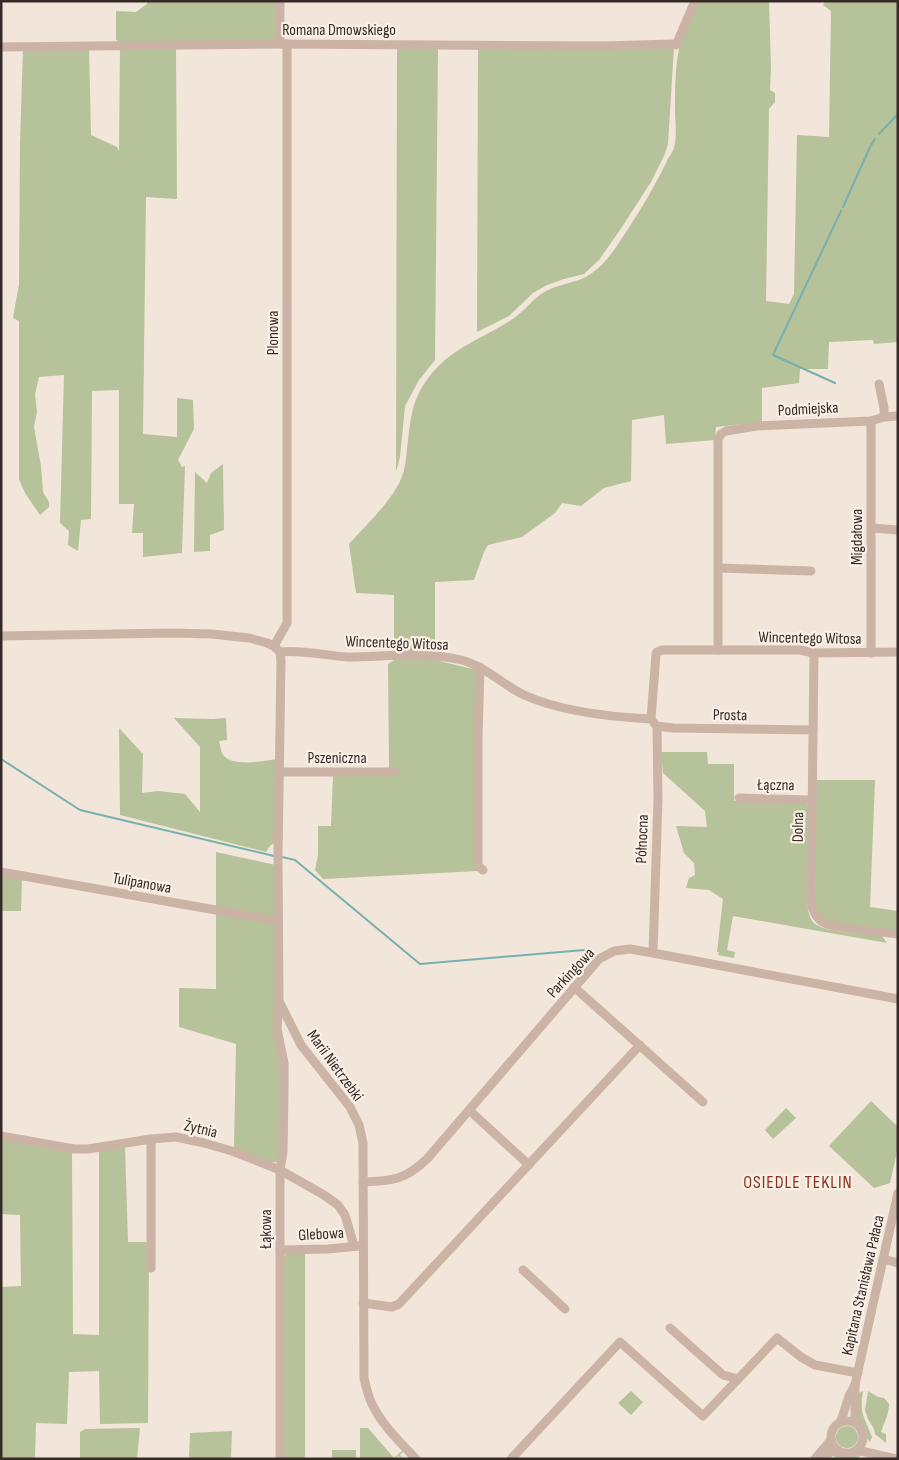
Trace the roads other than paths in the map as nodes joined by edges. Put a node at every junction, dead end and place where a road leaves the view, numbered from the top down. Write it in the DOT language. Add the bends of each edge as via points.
graph roads {
  1 [pos="280,1"];
  2 [pos="694,1"];
  3 [pos="284,44"];
  4 [pos="1,47"];
  5 [pos="879,384"];
  6 [pos="898,416"];
  7 [pos="884,417"];
  8 [pos="871,421"];
  9 [pos="872,528"];
  10 [pos="898,530"];
  11 [pos="719,568"];
  12 [pos="811,571"];
  13 [pos="1,636"];
  14 [pos="277,649"];
  15 [pos="718,650"];
  16 [pos="660,651"];
  17 [pos="814,652"];
  18 [pos="898,652"];
  19 [pos="871,653"];
  20 [pos="480,667"];
  21 [pos="654,722"];
  22 [pos="813,730"];
  23 [pos="280,772"];
  24 [pos="395,772"];
  25 [pos="738,798"];
  26 [pos="812,800"];
  27 [pos="483,870"];
  28 [pos="1,872"];
  29 [pos="278,921"];
  30 [pos="898,934"];
  31 [pos="653,953"];
  32 [pos="574,987"];
  33 [pos="898,999"];
  34 [pos="279,1001"];
  35 [pos="640,1045"];
  36 [pos="703,1102"];
  37 [pos="469,1110"];
  38 [pos="1,1136"];
  39 [pos="151,1139"];
  40 [pos="529,1165"];
  41 [pos="280,1170"];
  42 [pos="363,1182"];
  43 [pos="898,1193"];
  44 [pos="359,1246"];
  45 [pos="280,1250"];
  46 [pos="883,1259"];
  47 [pos="898,1263"];
  48 [pos="151,1268"];
  49 [pos="523,1270"];
  50 [pos="363,1303"];
  51 [pos="565,1309"];
  52 [pos="670,1328"];
  53 [pos="858,1373"];
  54 [pos="738,1379"];
  55 [pos="854,1384"];
  56 [pos="840,1422"];
  57 [pos="855,1422"];
  58 [pos="863,1439"];
  59 [pos="831,1440"];
  60 [pos="838,1450"];
  61 [pos="857,1450"];
  62 [pos="884,1455"];
  63 [pos="280,1459"];
  64 [pos="416,1459"];
  65 [pos="511,1459"];
  66 [pos="815,1459"];
  67 [pos="821,1459"];
  68 [pos="896,1459"];
  1 -- 3 [label="street, Plonowa"];
  2 -- 3 [label="street, Romana Dmowskiego" via="676,45"];
  3 -- 4 [label="street, Romana Dmowskiego"];
  3 -- 14 [label="street, Plonowa" via="287,623"];
  5 -- 7 [label="street"];
  6 -- 7 [label="street, Podmiejska"];
  7 -- 8 [label="street, Podmiejska"];
  8 -- 9 [label="street, Migdałowa"];
  8 -- 11 [label="street, Podmiejska" via="757,426 721,434 718,440"];
  9 -- 10 [label="street"];
  9 -- 19 [label="street, Migdałowa"];
  11 -- 12 [label="street"];
  11 -- 15 [label="street"];
  13 -- 14 [label="street, Wincentego Witosa" via="212,634 249,638"];
  14 -- 20 [label="street, Wincentego Witosa" via="346,657 435,656 462,660"];
  14 -- 23 [label="street, Marii Nietrzebki" via="281,662"];
  15 -- 16 [label="street, Wincentego Witosa"];
  15 -- 17 [label="street, Wincentego Witosa"];
  16 -- 21 [label="street, Północna" via="654,668"];
  17 -- 19 [label="street, Wincentego Witosa"];
  17 -- 22 [label="street, Dolna"];
  18 -- 19 [label="street, Wincentego Witosa"];
  20 -- 21 [label="street, Wincentego Witosa" via="524,695 548,703 606,716"];
  20 -- 27 [label="street" via="478,866"];
  21 -- 22 [label="street, Prosta" via="673,728"];
  21 -- 31 [label="street, Północna" via="658,799"];
  22 -- 26 [label="street, Dolna"];
  23 -- 24 [label="street, Pszeniczna"];
  23 -- 29 [label="street, Marii Nietrzebki"];
  25 -- 26 [label="street, Łączna"];
  26 -- 30 [label="street, Dolna" via="811,901 816,916 830,925"];
  28 -- 29 [label="street, Tulipanowa"];
  29 -- 34 [label="street, Marii Nietrzebki"];
  31 -- 32 [label="street, Parkingowa" via="614,951 599,959"];
  31 -- 33 [label="street, Parkingowa"];
  32 -- 35 [label="street"];
  32 -- 37 [label="street, Parkingowa"];
  34 -- 41 [label="street, Łąkowa" via="278,1029 284,1064"];
  34 -- 42 [label="street, Marii Nietrzebki" via="301,1045 350,1107 363,1143"];
  35 -- 36 [label="street"];
  35 -- 40 [label="street"];
  37 -- 40 [label="street"];
  37 -- 42 [label="street, Parkingowa" via="416,1170 389,1181"];
  38 -- 39 [label="street, Żytnia" via="81,1149"];
  39 -- 41 [label="street, Żytnia" via="176,1137 204,1143"];
  39 -- 48 [label="street"];
  40 -- 50 [label="street" via="399,1304 392,1307"];
  41 -- 44 [label="street, Żytnia" via="338,1205"];
  41 -- 45 [label="street, Łąkowa"];
  42 -- 44 [label="street, Marii Nietrzebki"];
  43 -- 46 [label="street, Kapitana Stanisława Pałaca"];
  44 -- 45 [label="street, Glebowa"];
  44 -- 50 [label="street, Marii Nietrzebki"];
  45 -- 63 [label="street, Łąkowa"];
  46 -- 47 [label="street"];
  46 -- 53 [label="street, Kapitana Stanisława Pałaca"];
  49 -- 51 [label="street"];
  50 -- 64 [label="street, Marii Nietrzebki" via="367,1391 378,1416"];
  52 -- 54 [label="street" via="723,1374"];
  53 -- 54 [label="street" via="815,1365 777,1338"];
  53 -- 55 [label="street, Kapitana Stanisława Pałaca"];
  54 -- 65 [label="street" via="703,1416 620,1342"];
  55 -- 56 [label="street, Kapitana Stanisława Pałaca"];
  55 -- 57 [label="street, Kapitana Stanisława Pałaca"];
  56 -- 57 [label="street"];
  56 -- 59 [label="street" via="833,1429"];
  57 -- 58 [label="street" via="862,1430"];
  58 -- 61 [label="street"];
  58 -- 62 [label="street"];
  59 -- 60 [label="street"];
  59 -- 66 [label="street"];
  60 -- 61 [label="street" via="850,1453"];
  60 -- 67 [label="street"];
  61 -- 62 [label="street"];
  62 -- 68 [label="street"];
}
